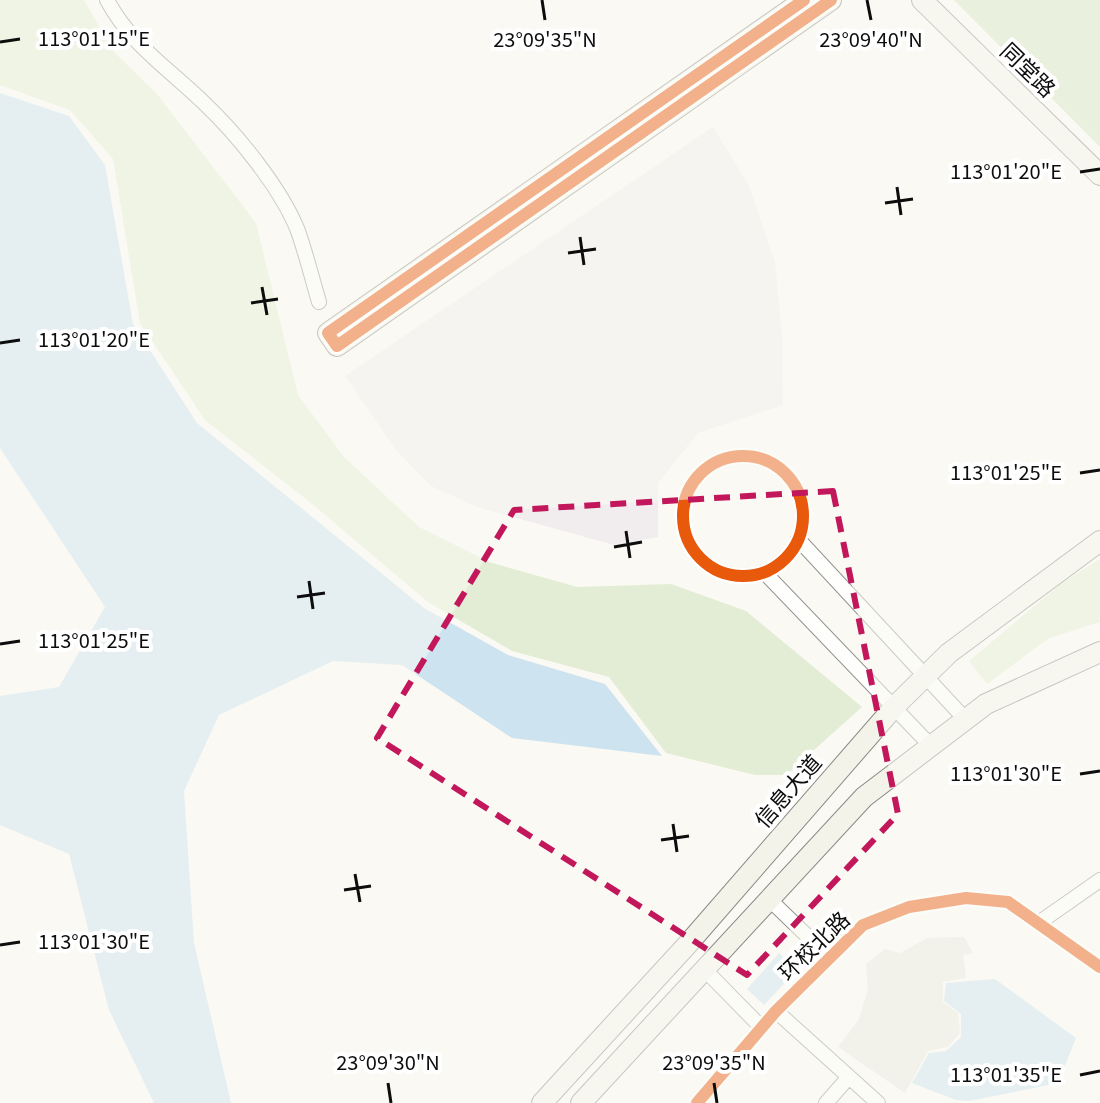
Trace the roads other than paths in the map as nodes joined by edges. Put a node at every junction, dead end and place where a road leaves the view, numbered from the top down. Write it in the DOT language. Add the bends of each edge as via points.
graph roads {
  1 [pos="107,0"];
  2 [pos="804,0"];
  3 [pos="831,0"];
  4 [pos="922,0"];
  5 [pos="1100,175"];
  6 [pos="319,302"];
  7 [pos="798,539"];
  8 [pos="1100,541"];
  9 [pos="765,573"];
  10 [pos="1100,652"];
  11 [pos="925,677"];
  12 [pos="895,706"];
  13 [pos="966,720"];
  14 [pos="931,746"];
  15 [pos="1100,880"];
  16 [pos="771,901"];
  17 [pos="1040,922"];
  18 [pos="830,958"];
  19 [pos="1100,967"];
  20 [pos="706,971"];
  21 [pos="776,1011"];
  22 [pos="761,1027"];
  23 [pos="848,1078"];
  24 [pos="542,1103"];
  25 [pos="581,1103"];
  26 [pos="697,1103"];
  27 [pos="826,1103"];
  28 [pos="878,1103"];
  1 -- 6 [label="street" via="122,28 204,102 269,182 297,229"];
  2 -- 3 [label="main road" via="332,339"];
  4 -- 5 [label="main road, 同堂路"];
  7 -- 9 [label="street" via="783,562"];
  7 -- 9 [label="street" via="803,509 797,489 767,460 726,458 699,475 687,492 683,513 685,534 695,553 724,574"];
  7 -- 11 [label="street"];
  8 -- 11 [label="main road, 信息大道" via="949,653"];
  9 -- 12 [label="street"];
  10 -- 13 [label="main road" via="986,704"];
  11 -- 12 [label="main road, 信息大道"];
  11 -- 13 [label="street"];
  12 -- 14 [label="street"];
  12 -- 24 [label="main road, 信息大道"];
  13 -- 14 [label="main road"];
  14 -- 16 [label="main road" via="864,797"];
  15 -- 17 [label="street"];
  16 -- 18 [label="street"];
  16 -- 20 [label="main road"];
  17 -- 18 [label="street, 环校北路" via="1008,902 966,898 909,907 863,925"];
  17 -- 19 [label="street, 环校北路"];
  18 -- 21 [label="street, 环校北路"];
  20 -- 22 [label="street"];
  20 -- 25 [label="main road"];
  21 -- 22 [label="street, 环校北路"];
  21 -- 23 [label="street"];
  22 -- 26 [label="street, 环校北路"];
  23 -- 27 [label="street"];
  23 -- 28 [label="street"];
}
